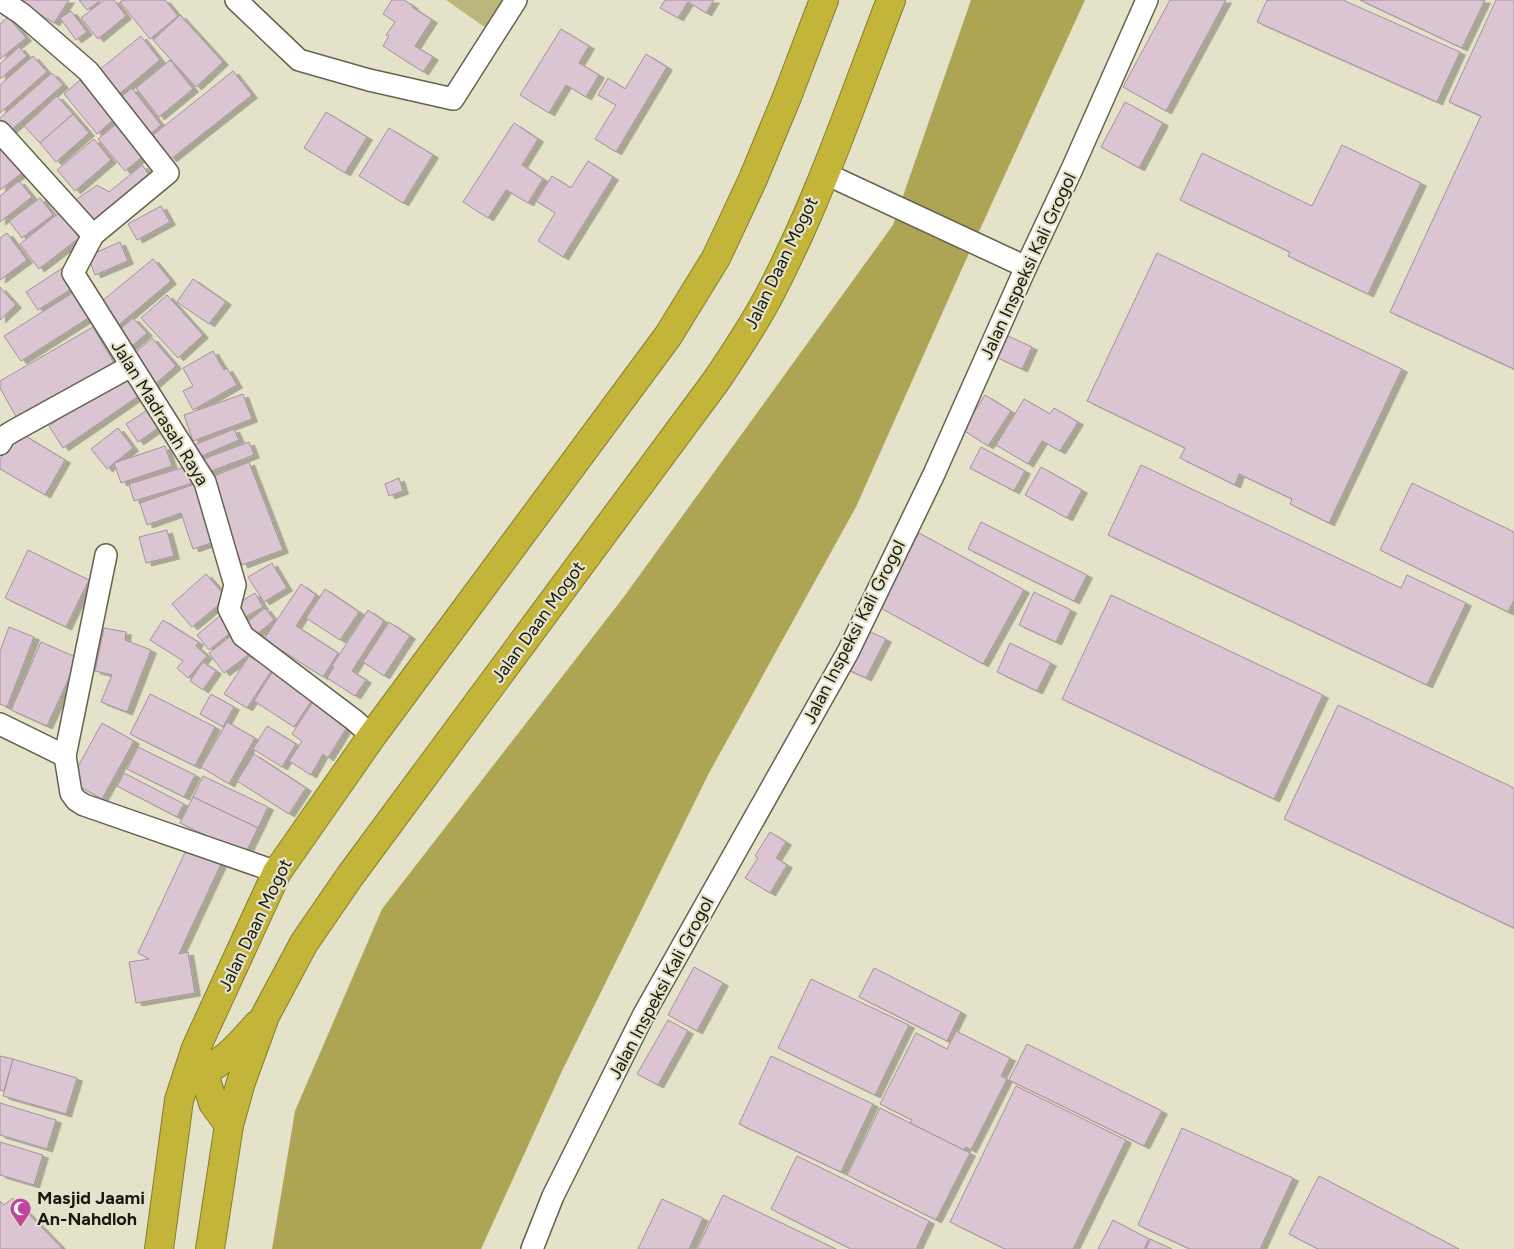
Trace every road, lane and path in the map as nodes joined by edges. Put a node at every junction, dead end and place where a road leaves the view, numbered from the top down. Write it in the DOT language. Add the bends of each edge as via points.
graph roads {
  1 [pos="1,0"];
  2 [pos="236,0"];
  3 [pos="516,0"];
  4 [pos="824,0"];
  5 [pos="891,0"];
  6 [pos="1147,0"];
  7 [pos="0,132"];
  8 [pos="831,176"];
  9 [pos="93,235"];
  10 [pos="1021,264"];
  11 [pos="131,366"];
  12 [pos="0,443"];
  13 [pos="106,555"];
  14 [pos="0,724"];
  15 [pos="372,736"];
  16 [pos="65,756"];
  17 [pos="277,872"];
  18 [pos="266,1016"];
  19 [pos="196,1065"];
  20 [pos="229,1125"];
  21 [pos="159,1249"];
  22 [pos="210,1249"];
  23 [pos="532,1249"];
  1 -- 9 [label="street" via="88,71 168,173"];
  2 -- 3 [label="street" via="300,60 369,80 453,98"];
  4 -- 15 [label="highway, Jalan Daan Mogot" via="753,179 711,266 668,336"];
  5 -- 8 [label="highway, Jalan Daan Mogot"];
  6 -- 10 [label="street, Jalan Inspeksi Kali Grogol" via="1072,169"];
  7 -- 9 [label="street"];
  8 -- 10 [label="street"];
  8 -- 18 [label="highway, Jalan Daan Mogot" via="743,341 350,876 304,943"];
  9 -- 11 [label="street, Jalan Madrasah Raya" via="73,273"];
  10 -- 23 [label="street, Jalan Inspeksi Kali Grogol" via="934,474 848,652 644,1016 553,1196"];
  11 -- 12 [label="street" via="15,430"];
  11 -- 15 [label="street, Jalan Madrasah Raya" via="205,482 235,585 229,609 243,636"];
  13 -- 16 [label="street"];
  14 -- 16 [label="street"];
  15 -- 17 [label="highway, Jalan Daan Mogot"];
  16 -- 17 [label="street" via="71,793 84,805"];
  17 -- 19 [label="highway, Jalan Daan Mogot"];
  18 -- 19 [label="highway" via="218,1064"];
  18 -- 20 [label="highway, Jalan Daan Mogot"];
  19 -- 20 [label="highway" via="213,1103"];
  19 -- 21 [label="highway, Jalan Daan Mogot" via="180,1100"];
  20 -- 22 [label="highway, Jalan Daan Mogot"];
}
